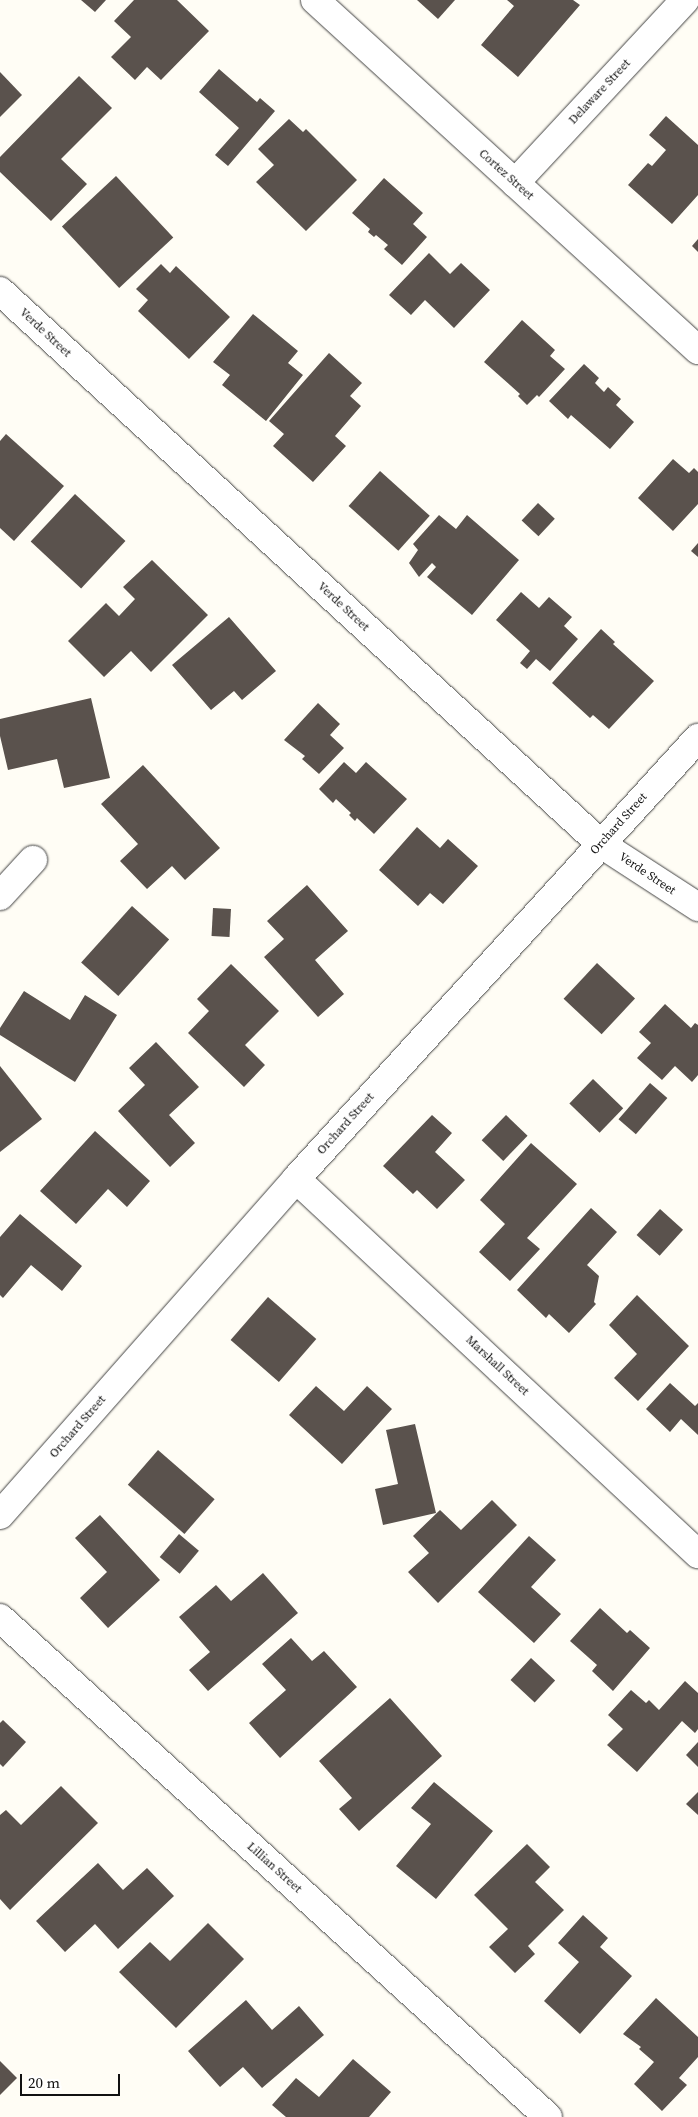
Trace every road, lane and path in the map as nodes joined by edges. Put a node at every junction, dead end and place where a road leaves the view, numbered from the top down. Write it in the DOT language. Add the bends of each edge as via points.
graph roads {
  1 [pos="315,0"];
  2 [pos="685,0"];
  3 [pos="515,183"];
  4 [pos="0,292"];
  5 [pos="698,350"];
  6 [pos="698,738"];
  7 [pos="602,844"];
  8 [pos="33,860"];
  9 [pos="0,896"];
  10 [pos="698,907"];
  11 [pos="296,1179"];
  12 [pos="0,1515"];
  13 [pos="698,1554"];
  14 [pos="0,1618"];
  15 [pos="548,2117"];
  1 -- 3 [label="street, Cortez Street"];
  2 -- 3 [label="street, Delaware Street"];
  3 -- 5 [label="street, Cortez Street"];
  4 -- 7 [label="street, Verde Street"];
  6 -- 7 [label="street, Orchard Street"];
  7 -- 10 [label="street, Verde Street"];
  7 -- 11 [label="street, Orchard Street"];
  8 -- 9 [label="street"];
  11 -- 12 [label="street, Orchard Street"];
  11 -- 13 [label="street, Marshall Street"];
  14 -- 15 [label="street, Lillian Street"];
}
